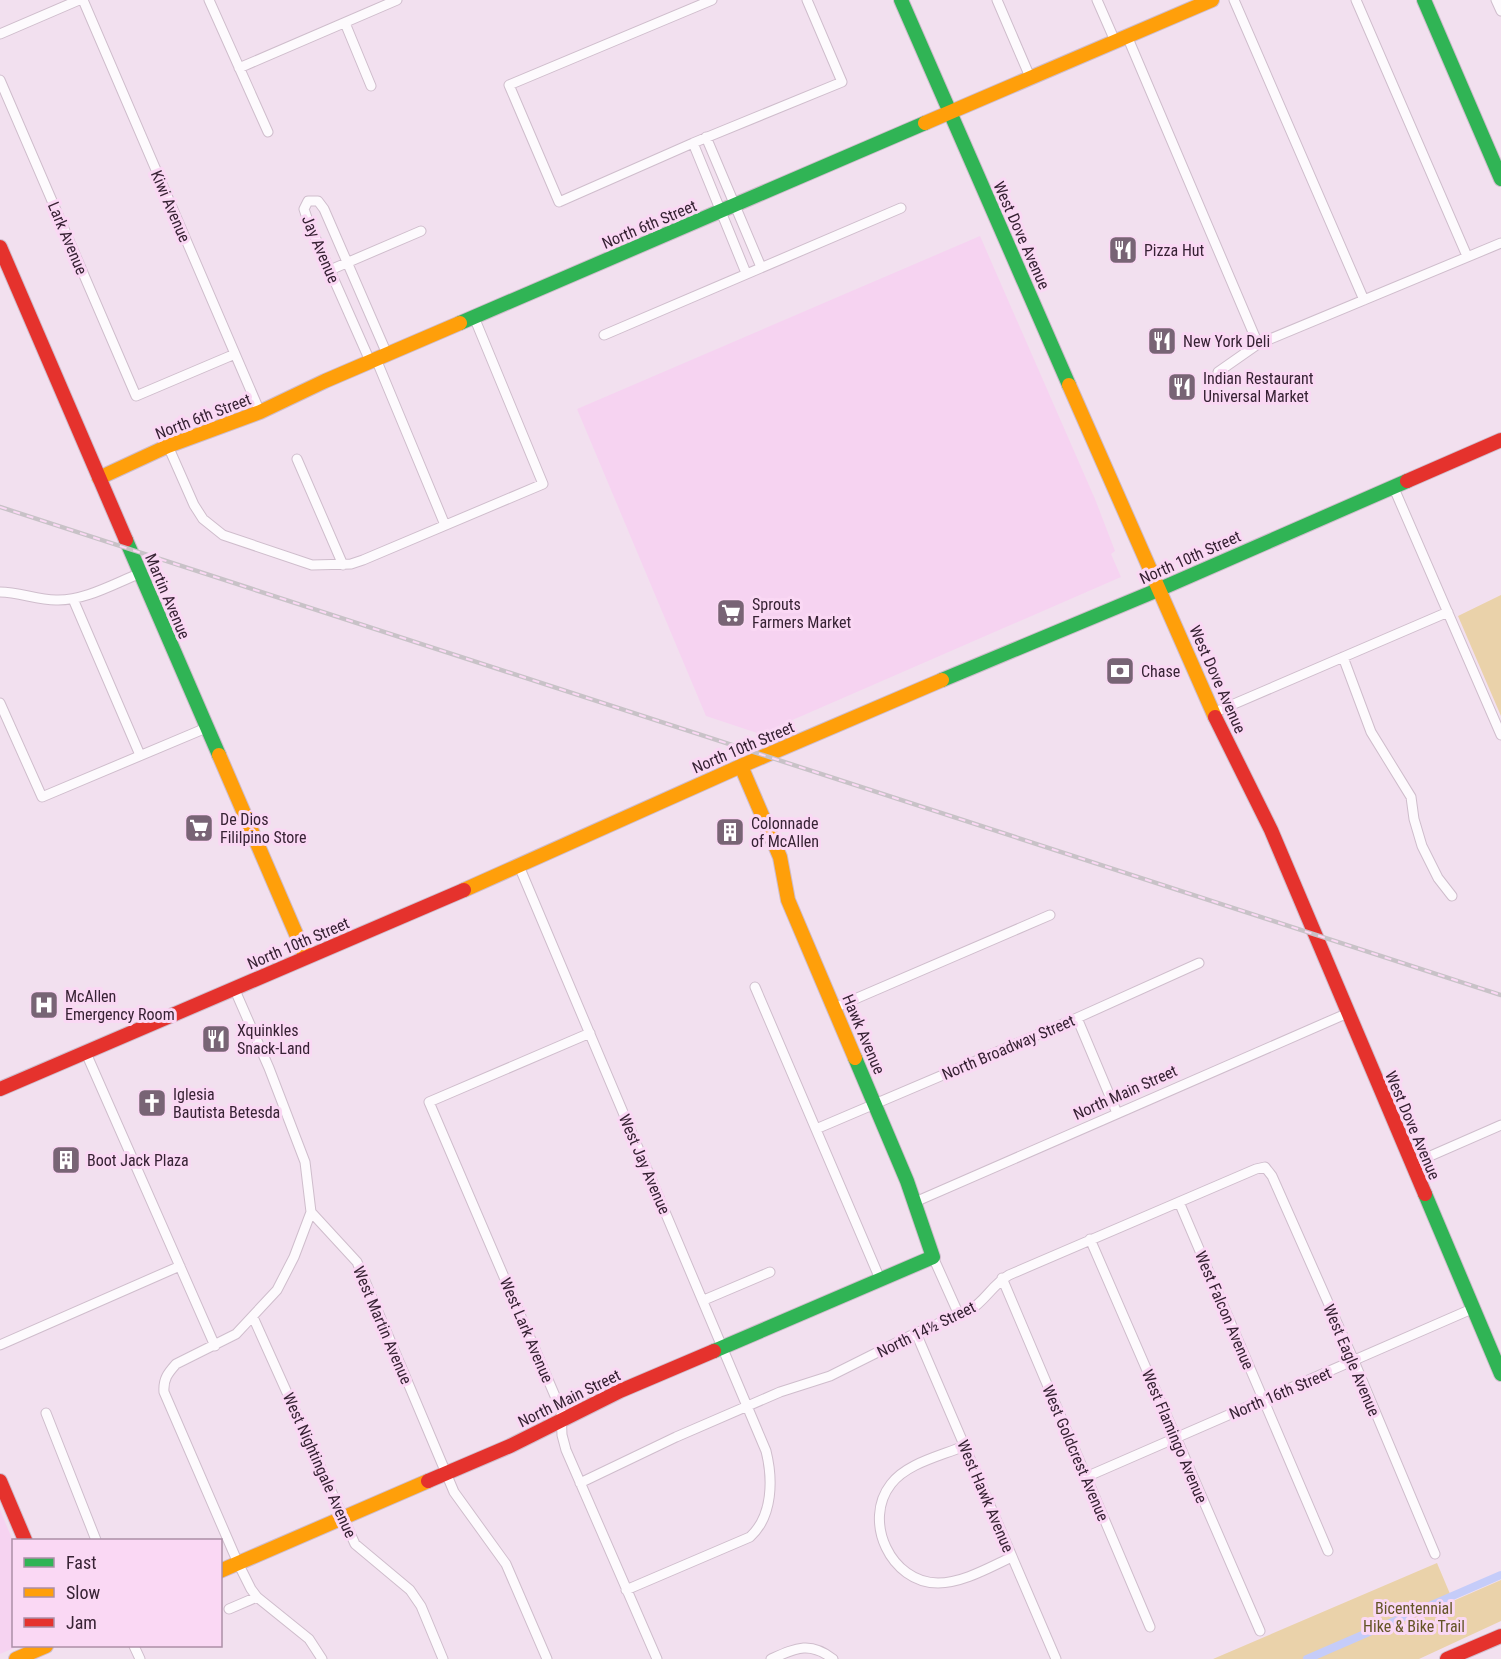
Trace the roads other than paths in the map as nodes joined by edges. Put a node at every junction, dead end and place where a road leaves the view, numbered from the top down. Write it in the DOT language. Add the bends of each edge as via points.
graph roads {
  1 [pos="81,0"];
  2 [pos="209,0"];
  3 [pos="397,0"];
  4 [pos="712,0"];
  5 [pos="807,0"];
  6 [pos="901,0"];
  7 [pos="997,0"];
  8 [pos="1097,0"];
  9 [pos="1212,0"];
  10 [pos="1234,0"];
  11 [pos="1356,0"];
  12 [pos="1424,0"];
  13 [pos="1496,0"];
  14 [pos="1501,11"];
  15 [pos="345,23"];
  16 [pos="0,34"];
  17 [pos="1121,38"];
  18 [pos="239,68"];
  19 [pos="1030,77"];
  20 [pos="0,80"];
  21 [pos="371,86"];
  22 [pos="949,113"];
  23 [pos="268,132"];
  24 [pos="706,137"];
  25 [pos="693,142"];
  26 [pos="1501,179"];
  27 [pos="735,205"];
  28 [pos="901,208"];
  29 [pos="721,211"];
  30 [pos="421,231"];
  31 [pos="1501,243"];
  32 [pos="0,247"];
  33 [pos="1467,256"];
  34 [pos="347,263"];
  35 [pos="761,267"];
  36 [pos="330,270"];
  37 [pos="746,273"];
  38 [pos="1364,300"];
  39 [pos="474,317"];
  40 [pos="604,335"];
  41 [pos="1258,344"];
  42 [pos="235,354"];
  43 [pos="377,358"];
  44 [pos="1218,372"];
  45 [pos="260,412"];
  46 [pos="1501,440"];
  47 [pos="168,446"];
  48 [pos="297,459"];
  49 [pos="99,478"];
  50 [pos="1393,486"];
  51 [pos="445,525"];
  52 [pos="343,565"];
  53 [pos="141,573"];
  54 [pos="1160,589"];
  55 [pos="0,592"];
  56 [pos="73,599"];
  57 [pos="1448,612"];
  58 [pos="1343,657"];
  59 [pos="0,703"];
  60 [pos="1213,712"];
  61 [pos="206,728"];
  62 [pos="1501,735"];
  63 [pos="140,755"];
  64 [pos="741,766"];
  65 [pos="519,866"];
  66 [pos="1452,896"];
  67 [pos="1050,915"];
  68 [pos="306,957"];
  69 [pos="1199,963"];
  70 [pos="755,987"];
  71 [pos="234,988"];
  72 [pos="834,1008"];
  73 [pos="1348,1013"];
  74 [pos="1077,1018"];
  75 [pos="590,1033"];
  76 [pos="86,1053"];
  77 [pos="0,1089"];
  78 [pos="875,1103"];
  79 [pos="1117,1113"];
  80 [pos="1501,1125"];
  81 [pos="816,1129"];
  82 [pos="1412,1164"];
  83 [pos="1265,1167"];
  84 [pos="915,1202"];
  85 [pos="1179,1202"];
  86 [pos="310,1212"];
  87 [pos="1090,1239"];
  88 [pos="933,1257"];
  89 [pos="180,1266"];
  90 [pos="770,1272"];
  91 [pos="1002,1278"];
  92 [pos="880,1279"];
  93 [pos="704,1300"];
  94 [pos="1474,1308"];
  95 [pos="959,1315"];
  96 [pos="253,1317"];
  97 [pos="916,1334"];
  98 [pos="0,1345"];
  99 [pos="215,1346"];
  100 [pos="723,1347"];
  101 [pos="1354,1361"];
  102 [pos="1501,1374"];
  103 [pos="1263,1400"];
  104 [pos="748,1406"];
  105 [pos="46,1413"];
  106 [pos="563,1419"];
  107 [pos="1175,1436"];
  108 [pos="964,1446"];
  109 [pos="446,1473"];
  110 [pos="1086,1477"];
  111 [pos="0,1481"];
  112 [pos="580,1483"];
  113 [pos="342,1518"];
  114 [pos="25,1539"];
  115 [pos="96,1539"];
  116 [pos="1328,1551"];
  117 [pos="1435,1554"];
  118 [pos="1012,1557"];
  119 [pos="238,1563"];
  120 [pos="222,1570"];
  121 [pos="626,1590"];
  122 [pos="257,1597"];
  123 [pos="229,1609"];
  124 [pos="1150,1627"];
  125 [pos="1260,1631"];
  126 [pos="1501,1636"];
  127 [pos="44,1647"];
  128 [pos="17,1659"];
  129 [pos="322,1659"];
  130 [pos="443,1659"];
  131 [pos="547,1659"];
  132 [pos="657,1659"];
  133 [pos="771,1659"];
  134 [pos="833,1659"];
  135 [pos="1056,1659"];
  136 [pos="1447,1659"];
  1 -- 16 [label="street"];
  1 -- 42 [label="street, Kiwi Avenue"];
  2 -- 18 [label="street"];
  3 -- 15 [label="street"];
  4 -- 25 [label="street" via="509,85 559,202"];
  5 -- 24 [label="street" via="842,82"];
  6 -- 22 [label="street, West Dove Avenue"];
  7 -- 19 [label="street"];
  8 -- 17 [label="street"];
  9 -- 17 [label="street, North 6th Street"];
  10 -- 38 [label="street"];
  11 -- 33 [label="street"];
  12 -- 26 [label="street"];
  13 -- 14 [label="street"];
  15 -- 18 [label="street"];
  15 -- 21 [label="street"];
  17 -- 19 [label="street, North 6th Street"];
  17 -- 41 [label="street"];
  18 -- 23 [label="street"];
  19 -- 22 [label="street, North 6th Street"];
  20 -- 42 [label="street, Lark Avenue" via="136,396"];
  22 -- 27 [label="street, North 6th Street"];
  22 -- 54 [label="street, West Dove Avenue"];
  24 -- 25 [label="street"];
  24 -- 27 [label="street"];
  25 -- 29 [label="street"];
  27 -- 29 [label="street, North 6th Street"];
  27 -- 35 [label="street"];
  28 -- 35 [label="street"];
  29 -- 37 [label="street"];
  29 -- 39 [label="street, North 6th Street"];
  30 -- 34 [label="street"];
  31 -- 33 [label="street"];
  32 -- 49 [label="street, Martin Avenue"];
  33 -- 38 [label="street"];
  34 -- 36 [label="street"];
  34 -- 36 [label="street, Jay Avenue" via="321,205 308,201 305,213"];
  34 -- 43 [label="street, Jay Avenue"];
  35 -- 37 [label="street"];
  36 -- 43 [label="street, Jay Avenue"];
  37 -- 40 [label="street"];
  38 -- 41 [label="street"];
  39 -- 43 [label="street, North 6th Street"];
  39 -- 51 [label="street" via="543,484"];
  41 -- 44 [label="street"];
  42 -- 45 [label="street, Kiwi Avenue"];
  43 -- 45 [label="street, North 6th Street"];
  43 -- 51 [label="street, Jay Avenue"];
  45 -- 47 [label="street, North 6th Street"];
  46 -- 50 [label="street, North 10th Street"];
  47 -- 49 [label="street, North 6th Street"];
  47 -- 52 [label="street" via="194,505 222,535 312,565"];
  48 -- 52 [label="street"];
  49 -- 53 [label="street, Martin Avenue"];
  50 -- 54 [label="street, North 10th Street"];
  50 -- 57 [label="street"];
  51 -- 52 [label="street"];
  53 -- 56 [label="street"];
  53 -- 61 [label="street, Martin Avenue"];
  54 -- 60 [label="street, West Dove Avenue"];
  54 -- 64 [label="street, North 10th Street"];
  55 -- 56 [label="street"];
  56 -- 63 [label="street"];
  57 -- 58 [label="street"];
  57 -- 62 [label="street"];
  58 -- 60 [label="street"];
  58 -- 66 [label="street" via="1371,732 1411,797 1422,846"];
  59 -- 63 [label="street" via="42,797"];
  60 -- 73 [label="street, West Dove Avenue" via="1271,830"];
  61 -- 63 [label="street"];
  61 -- 68 [label="street, Martin Avenue"];
  64 -- 65 [label="street, North 10th Street"];
  64 -- 72 [label="street, Hawk Avenue" via="780,857 788,900"];
  65 -- 68 [label="street, North 10th Street"];
  65 -- 75 [label="street, West Jay Avenue"];
  67 -- 72 [label="street"];
  68 -- 71 [label="street, North 10th Street"];
  69 -- 74 [label="street, North Broadway Street"];
  70 -- 81 [label="street"];
  71 -- 76 [label="street, North 10th Street"];
  71 -- 86 [label="street" via="305,1162"];
  72 -- 78 [label="street, Hawk Avenue"];
  73 -- 79 [label="street, North Main Street"];
  73 -- 82 [label="street, West Dove Avenue"];
  74 -- 78 [label="street, North Broadway Street"];
  74 -- 79 [label="street"];
  75 -- 93 [label="street, West Jay Avenue"];
  75 -- 106 [label="street, West Lark Avenue" via="429,1102"];
  76 -- 77 [label="street, North 10th Street"];
  76 -- 89 [label="street"];
  78 -- 81 [label="street, North Broadway Street"];
  78 -- 84 [label="street, Hawk Avenue"];
  79 -- 84 [label="street, North Main Street"];
  80 -- 82 [label="street"];
  81 -- 92 [label="street"];
  82 -- 94 [label="street, West Dove Avenue"];
  83 -- 85 [label="street, North 14½ Street"];
  83 -- 101 [label="street, West Eagle Avenue"];
  84 -- 88 [label="street, Hawk Avenue"];
  85 -- 87 [label="street, North 14½ Street"];
  85 -- 103 [label="street, West Falcon Avenue"];
  86 -- 96 [label="street" via="277,1290"];
  86 -- 109 [label="street, West Martin Avenue" via="357,1262"];
  87 -- 91 [label="street, North 14½ Street"];
  87 -- 107 [label="street, West Flamingo Avenue"];
  88 -- 92 [label="street, North Main Street"];
  88 -- 95 [label="street, Hawk Avenue"];
  89 -- 98 [label="street"];
  89 -- 99 [label="street"];
  90 -- 93 [label="street"];
  91 -- 95 [label="street, North 14½ Street" via="978,1305"];
  91 -- 110 [label="street, West Goldcrest Avenue"];
  92 -- 100 [label="street, North Main Street"];
  93 -- 100 [label="street, West Jay Avenue"];
  94 -- 101 [label="street, North 16th Street"];
  94 -- 102 [label="street, West Dove Avenue"];
  95 -- 97 [label="street, North 14½ Street"];
  96 -- 99 [label="street" via="236,1334"];
  96 -- 113 [label="street, West Nightingale Avenue"];
  97 -- 104 [label="street, North 14½ Street" via="830,1376"];
  97 -- 108 [label="street, West Hawk Avenue"];
  99 -- 119 [label="street" via="176,1364 163,1382 164,1392"];
  100 -- 104 [label="street, West Jay Avenue"];
  100 -- 106 [label="street, North Main Street"];
  101 -- 103 [label="street, North 16th Street"];
  101 -- 117 [label="street, West Eagle Avenue"];
  103 -- 107 [label="street, North 16th Street"];
  103 -- 116 [label="street, West Falcon Avenue"];
  104 -- 112 [label="street, North 14½ Street"];
  104 -- 121 [label="street, West Jay Avenue" via="766,1451 771,1478 760,1527 750,1537"];
  105 -- 115 [label="street"];
  106 -- 109 [label="street, North Main Street"];
  106 -- 112 [label="street, West Lark Avenue" via="562,1435"];
  107 -- 110 [label="street, North 16th Street"];
  107 -- 125 [label="street, West Flamingo Avenue"];
  108 -- 118 [label="street, West Hawk Avenue"];
  108 -- 118 [label="street" via="912,1467 891,1484 880,1504 879,1516 888,1551 910,1576 939,1583 956,1581"];
  109 -- 113 [label="street, North Main Street"];
  109 -- 131 [label="street, West Martin Avenue" via="458,1499 510,1571"];
  110 -- 124 [label="street, West Goldcrest Avenue"];
  111 -- 114 [label="street"];
  112 -- 121 [label="street, West Lark Avenue"];
  113 -- 119 [label="street, North Main Street"];
  113 -- 130 [label="street, West Nightingale Avenue" via="355,1544 416,1598"];
  118 -- 135 [label="street, West Hawk Avenue"];
  119 -- 120 [label="street, North Main Street"];
  119 -- 122 [label="street"];
  121 -- 132 [label="street, West Lark Avenue"];
  122 -- 123 [label="street"];
  122 -- 129 [label="street" via="309,1639"];
  126 -- 136 [label="street"];
  127 -- 128 [label="street"];
  133 -- 134 [label="street" via="796,1649 819,1650"];
}
